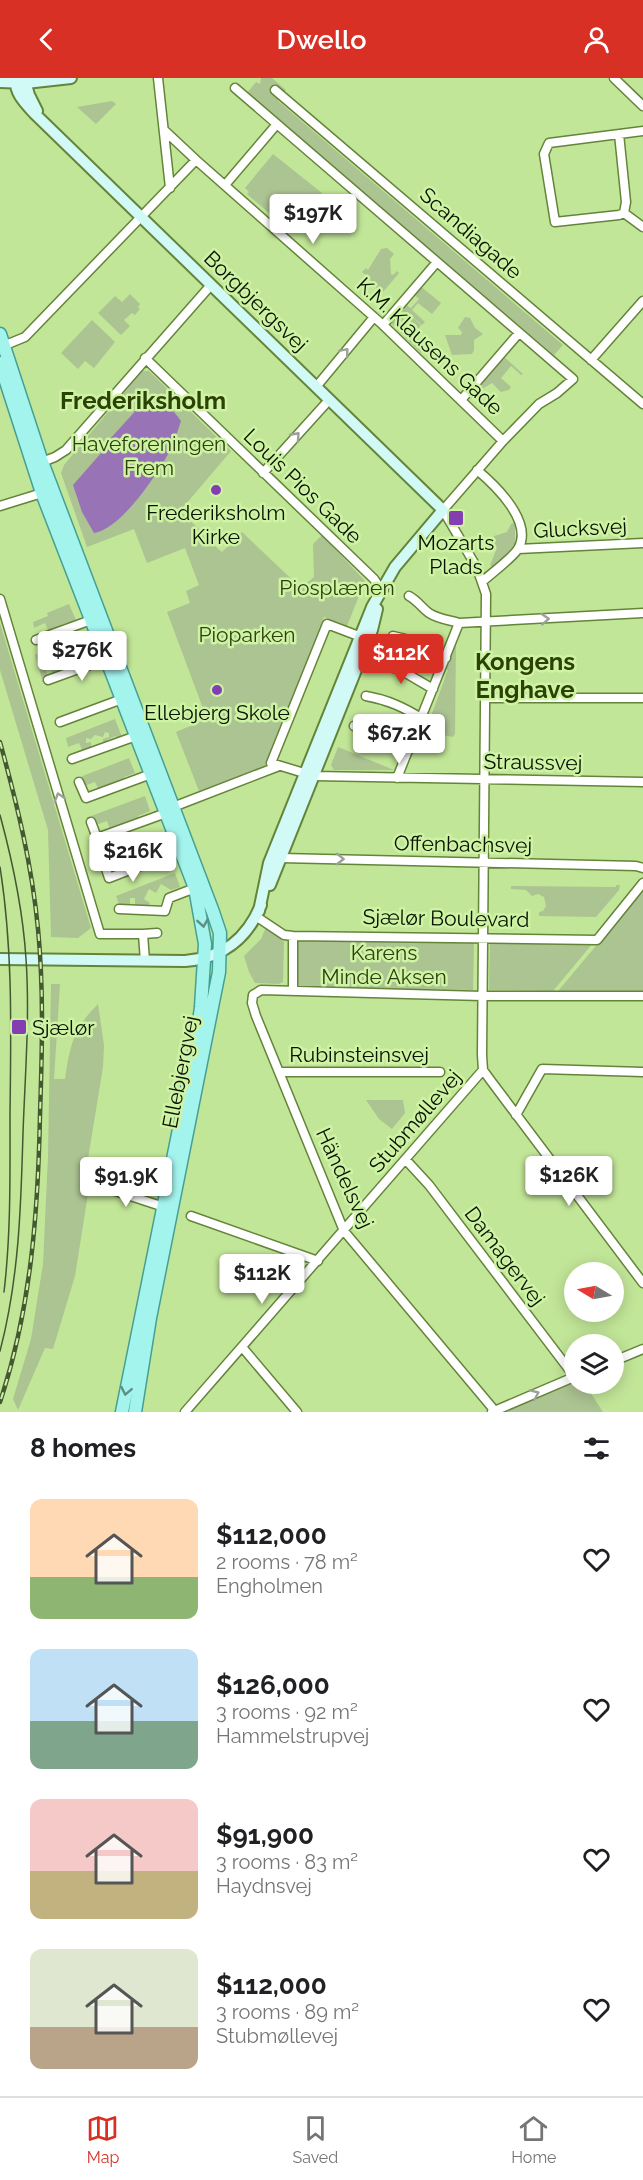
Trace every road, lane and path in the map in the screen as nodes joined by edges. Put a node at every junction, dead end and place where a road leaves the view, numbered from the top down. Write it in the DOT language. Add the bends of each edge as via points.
graph roads {
  1 [pos="71,78"];
  2 [pos="158,78"];
  3 [pos="614,78"];
  4 [pos="20,80"];
  5 [pos="0,82"];
  6 [pos="235,88"];
  7 [pos="275,90"];
  8 [pos="643,106"];
  9 [pos="277,124"];
  10 [pos="164,130"];
  11 [pos="643,130"];
  12 [pos="619,134"];
  13 [pos="196,160"];
  14 [pos="225,185"];
  15 [pos="170,188"];
  16 [pos="624,213"];
  17 [pos="142,217"];
  18 [pos="643,227"];
  19 [pos="437,262"];
  20 [pos="211,285"];
  21 [pos="643,300"];
  22 [pos="374,317"];
  23 [pos="383,325"];
  24 [pos="519,333"];
  25 [pos="2,340"];
  26 [pos="145,358"];
  27 [pos="591,360"];
  28 [pos="0,363"];
  29 [pos="316,387"];
  30 [pos="462,399"];
  31 [pos="329,400"];
  32 [pos="643,404"];
  33 [pos="503,441"];
  34 [pos="42,462"];
  35 [pos="477,470"];
  36 [pos="263,473"];
  37 [pos="42,493"];
  38 [pos="0,506"];
  39 [pos="443,510"];
  40 [pos="643,543"];
  41 [pos="518,549"];
  42 [pos="483,581"];
  43 [pos="382,591"];
  44 [pos="410,596"];
  45 [pos="0,599"];
  46 [pos="643,613"];
  47 [pos="91,620"];
  48 [pos="486,622"];
  49 [pos="459,623"];
  50 [pos="393,636"];
  51 [pos="364,638"];
  52 [pos="36,640"];
  53 [pos="446,658"];
  54 [pos="106,659"];
  55 [pos="379,665"];
  56 [pos="48,681"];
  57 [pos="433,689"];
  58 [pos="366,696"];
  59 [pos="486,698"];
  60 [pos="643,698"];
  61 [pos="122,699"];
  62 [pos="421,718"];
  63 [pos="60,722"];
  64 [pos="354,726"];
  65 [pos="136,736"];
  66 [pos="409,750"];
  67 [pos="72,759"];
  68 [pos="279,766"];
  69 [pos="151,774"];
  70 [pos="309,776"];
  71 [pos="397,778"];
  72 [pos="485,779"];
  73 [pos="80,782"];
  74 [pos="643,782"];
  75 [pos="170,810"];
  76 [pos="91,822"];
  77 [pos="181,850"];
  78 [pos="281,858"];
  79 [pos="484,862"];
  80 [pos="104,863"];
  81 [pos="643,868"];
  82 [pos="643,883"];
  83 [pos="195,888"];
  84 [pos="119,909"];
  85 [pos="258,914"];
  86 [pos="158,933"];
  87 [pos="143,934"];
  88 [pos="293,936"];
  89 [pos="483,938"];
  90 [pos="221,951"];
  91 [pos="206,958"];
  92 [pos="0,959"];
  93 [pos="145,961"];
  94 [pos="292,991"];
  95 [pos="482,996"];
  96 [pos="643,996"];
  97 [pos="483,1070"];
  98 [pos="279,1072"];
  99 [pos="440,1072"];
  100 [pos="643,1072"];
  101 [pos="516,1115"];
  102 [pos="406,1160"];
  103 [pos="98,1185"];
  104 [pos="164,1207"];
  105 [pos="191,1216"];
  106 [pos="344,1230"];
  107 [pos="318,1261"];
  108 [pos="643,1283"];
  109 [pos="242,1347"];
  110 [pos="643,1349"];
  111 [pos="624,1357"];
  112 [pos="564,1364"];
  113 [pos="564,1381"];
  114 [pos="493,1411"];
  115 [pos="122,1412"];
  116 [pos="135,1412"];
  117 [pos="185,1412"];
  118 [pos="297,1412"];
  1 -- 4 [label="street"];
  2 -- 10 [label="street"];
  3 -- 8 [label="street"];
  4 -- 5 [label="street"];
  4 -- 17 [label="street, Borgbjergsvej" via="19,96"];
  6 -- 9 [label="street, Scandiagade"];
  7 -- 27 [label="street, Scandiagade"];
  9 -- 14 [label="street"];
  9 -- 19 [label="street, Scandiagade"];
  10 -- 13 [label="street, K.M. Klausens Gade"];
  10 -- 15 [label="street"];
  11 -- 12 [label="street"];
  12 -- 16 [label="street"];
  12 -- 16 [label="street" via="549,143 544,154 555,222"];
  13 -- 14 [label="street, K.M. Klausens Gade"];
  13 -- 15 [label="street"];
  14 -- 22 [label="street, K.M. Klausens Gade"];
  15 -- 17 [label="street"];
  16 -- 18 [label="street"];
  17 -- 20 [label="street, Borgbjergsvej"];
  17 -- 25 [label="street" via="25,337"];
  19 -- 23 [label="street"];
  19 -- 24 [label="street, Scandiagade"];
  20 -- 26 [label="street"];
  20 -- 29 [label="street, Borgbjergsvej"];
  21 -- 27 [label="street"];
  22 -- 23 [label="street, K.M. Klausens Gade"];
  29 -- 22 [label="street, one-way"];
  23 -- 30 [label="street, K.M. Klausens Gade"];
  24 -- 30 [label="street"];
  24 -- 33 [label="street, Scandiagade" via="573,380 538,404"];
  25 -- 34 [label="main road"];
  26 -- 34 [label="street" via="66,450"];
  26 -- 36 [label="street, Louis Pios Gade"];
  27 -- 32 [label="street, Scandiagade"];
  28 -- 37 [label="main road"];
  29 -- 31 [label="street, Borgbjergsvej"];
  30 -- 33 [label="street, K.M. Klausens Gade"];
  36 -- 31 [label="street, one-way"];
  31 -- 39 [label="street, Borgbjergsvej"];
  33 -- 35 [label="street"];
  34 -- 75 [label="main road"];
  35 -- 39 [label="street"];
  35 -- 41 [label="street" via="503,494 515,513 521,533"];
  36 -- 43 [label="street, Louis Pios Gade"];
  37 -- 38 [label="street"];
  37 -- 47 [label="main road"];
  39 -- 42 [label="street"];
  39 -- 43 [label="street" via="395,567"];
  40 -- 41 [label="street, Glucksvej"];
  41 -- 42 [label="street"];
  42 -- 48 [label="street"];
  43 -- 51 [label="street" via="372,607"];
  44 -- 49 [label="street" via="426,611"];
  87 -- 45 [label="street, one-way" via="100,934"];
  48 -- 46 [label="street, one-way"];
  47 -- 52 [label="street"];
  47 -- 54 [label="main road"];
  48 -- 49 [label="street"];
  48 -- 59 [label="street"];
  49 -- 53 [label="street"];
  50 -- 53 [label="street" via="414,641"];
  51 -- 68 [label="street" via="327,624 272,763"];
  51 -- 70 [label="street"];
  53 -- 57 [label="street"];
  54 -- 56 [label="street"];
  54 -- 61 [label="main road"];
  55 -- 57 [label="street" via="399,669"];
  57 -- 62 [label="street"];
  58 -- 62 [label="street" via="388,700"];
  59 -- 60 [label="street"];
  59 -- 72 [label="street"];
  61 -- 63 [label="street"];
  61 -- 65 [label="main road"];
  62 -- 66 [label="street"];
  64 -- 66 [label="street" via="378,731"];
  65 -- 67 [label="street"];
  65 -- 69 [label="main road"];
  66 -- 71 [label="street"];
  68 -- 70 [label="street, Straussvej"];
  68 -- 75 [label="street"];
  69 -- 73 [label="street" via="86,798"];
  69 -- 75 [label="main road"];
  70 -- 71 [label="street, Straussvej"];
  70 -- 78 [label="street"];
  70 -- 85 [label="street" via="269,864"];
  71 -- 72 [label="street, Straussvej"];
  72 -- 74 [label="street, Straussvej"];
  72 -- 79 [label="street"];
  75 -- 76 [label="street" via="97,838"];
  75 -- 77 [label="main road, Ellebjergvej"];
  75 -- 90 [label="main road, Ellebjergvej" via="213,912"];
  77 -- 80 [label="street" via="109,878"];
  77 -- 83 [label="main road, Ellebjergvej"];
  78 -- 79 [label="street, Offenbachsvej, one-way"];
  78 -- 85 [label="street"];
  79 -- 81 [label="street, Offenbachsvej"];
  79 -- 89 [label="street"];
  82 -- 89 [label="street, Sjælør Boulevard" via="597,940"];
  83 -- 84 [label="street" via="169,898 165,911"];
  83 -- 91 [label="main road, Ellebjergvej, one-way"];
  85 -- 88 [label="street, Sjælør Boulevard" via="284,935"];
  85 -- 90 [label="street" via="245,934"];
  86 -- 87 [label="street"];
  87 -- 93 [label="street"];
  88 -- 89 [label="street, Sjælør Boulevard"];
  88 -- 94 [label="street"];
  89 -- 95 [label="street"];
  90 -- 91 [label="street"];
  90 -- 116 [label="main road, Ellebjergvej"];
  91 -- 93 [label="street"];
  91 -- 104 [label="main road, Ellebjergvej" via="196,1045"];
  92 -- 93 [label="street"];
  94 -- 95 [label="street"];
  94 -- 98 [label="street, Händelsvej" via="261,990 256,992 252,1004"];
  95 -- 96 [label="street"];
  95 -- 97 [label="street"];
  97 -- 101 [label="street"];
  97 -- 102 [label="street, Stubmøllevej"];
  98 -- 99 [label="street, Rubinsteinsvej"];
  98 -- 106 [label="street, Händelsvej"];
  100 -- 101 [label="street" via="542,1069"];
  101 -- 108 [label="street"];
  102 -- 106 [label="street, Stubmøllevej"];
  102 -- 112 [label="street, Damagervej"];
  103 -- 104 [label="street"];
  104 -- 115 [label="main road, Ellebjergvej, one-way"];
  105 -- 107 [label="street"];
  106 -- 107 [label="street, Stubmøllevej"];
  106 -- 114 [label="street, Händelsvej"];
  107 -- 109 [label="street, Stubmøllevej"];
  109 -- 117 [label="street, Stubmøllevej"];
  109 -- 118 [label="street"];
  110 -- 111 [label="street"];
  114 -- 113 [label="street, one-way"];
}
